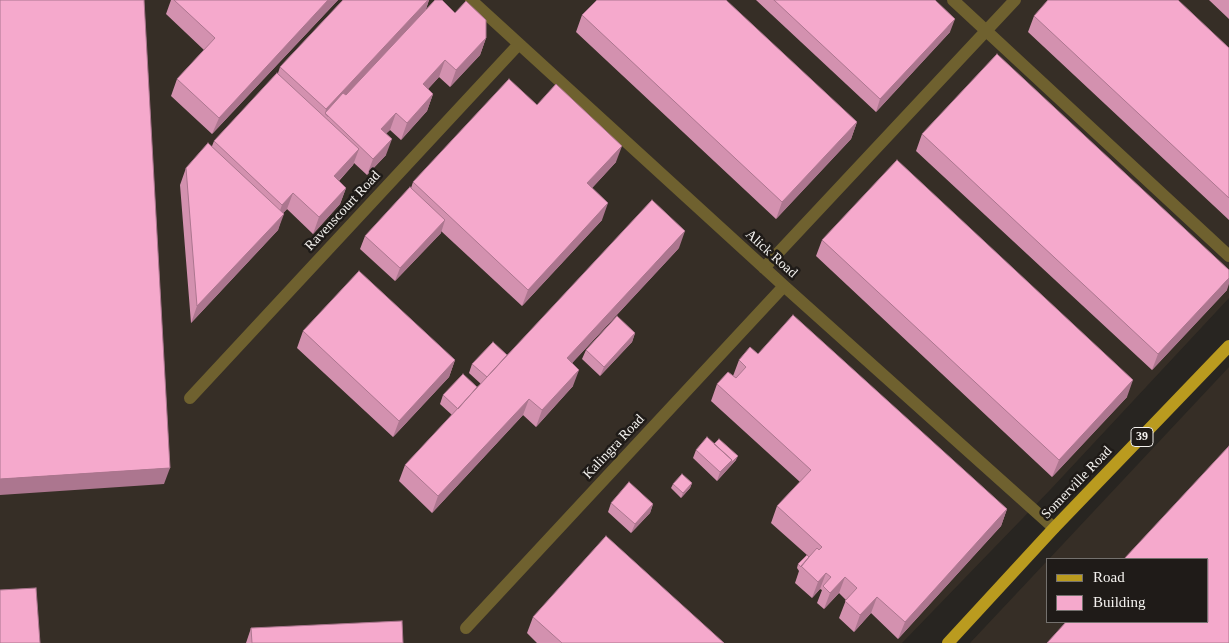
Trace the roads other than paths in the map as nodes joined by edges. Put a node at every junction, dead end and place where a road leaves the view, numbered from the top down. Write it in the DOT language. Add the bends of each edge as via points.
graph roads {
  1 [pos="471,0"];
  2 [pos="954,0"];
  3 [pos="1015,0"];
  4 [pos="986,31"];
  5 [pos="519,44"];
  6 [pos="1229,256"];
  7 [pos="764,268"];
  8 [pos="784,286"];
  9 [pos="1229,346"];
  10 [pos="190,398"];
  11 [pos="1054,528"];
  12 [pos="466,628"];
  13 [pos="948,643"];
  1 -- 5 [label="street, Alick Road"];
  2 -- 4 [label="street"];
  3 -- 4 [label="street"];
  4 -- 6 [label="street"];
  4 -- 7 [label="street"];
  5 -- 7 [label="street, Alick Road"];
  5 -- 10 [label="street, Ravenscourt Road"];
  7 -- 8 [label="street, Alick Road"];
  8 -- 11 [label="street, Alick Road"];
  8 -- 12 [label="street, Kalingra Road"];
  9 -- 11 [label="main road, Somerville Road / 39"];
  11 -- 13 [label="main road, Somerville Road / 39"];
}
